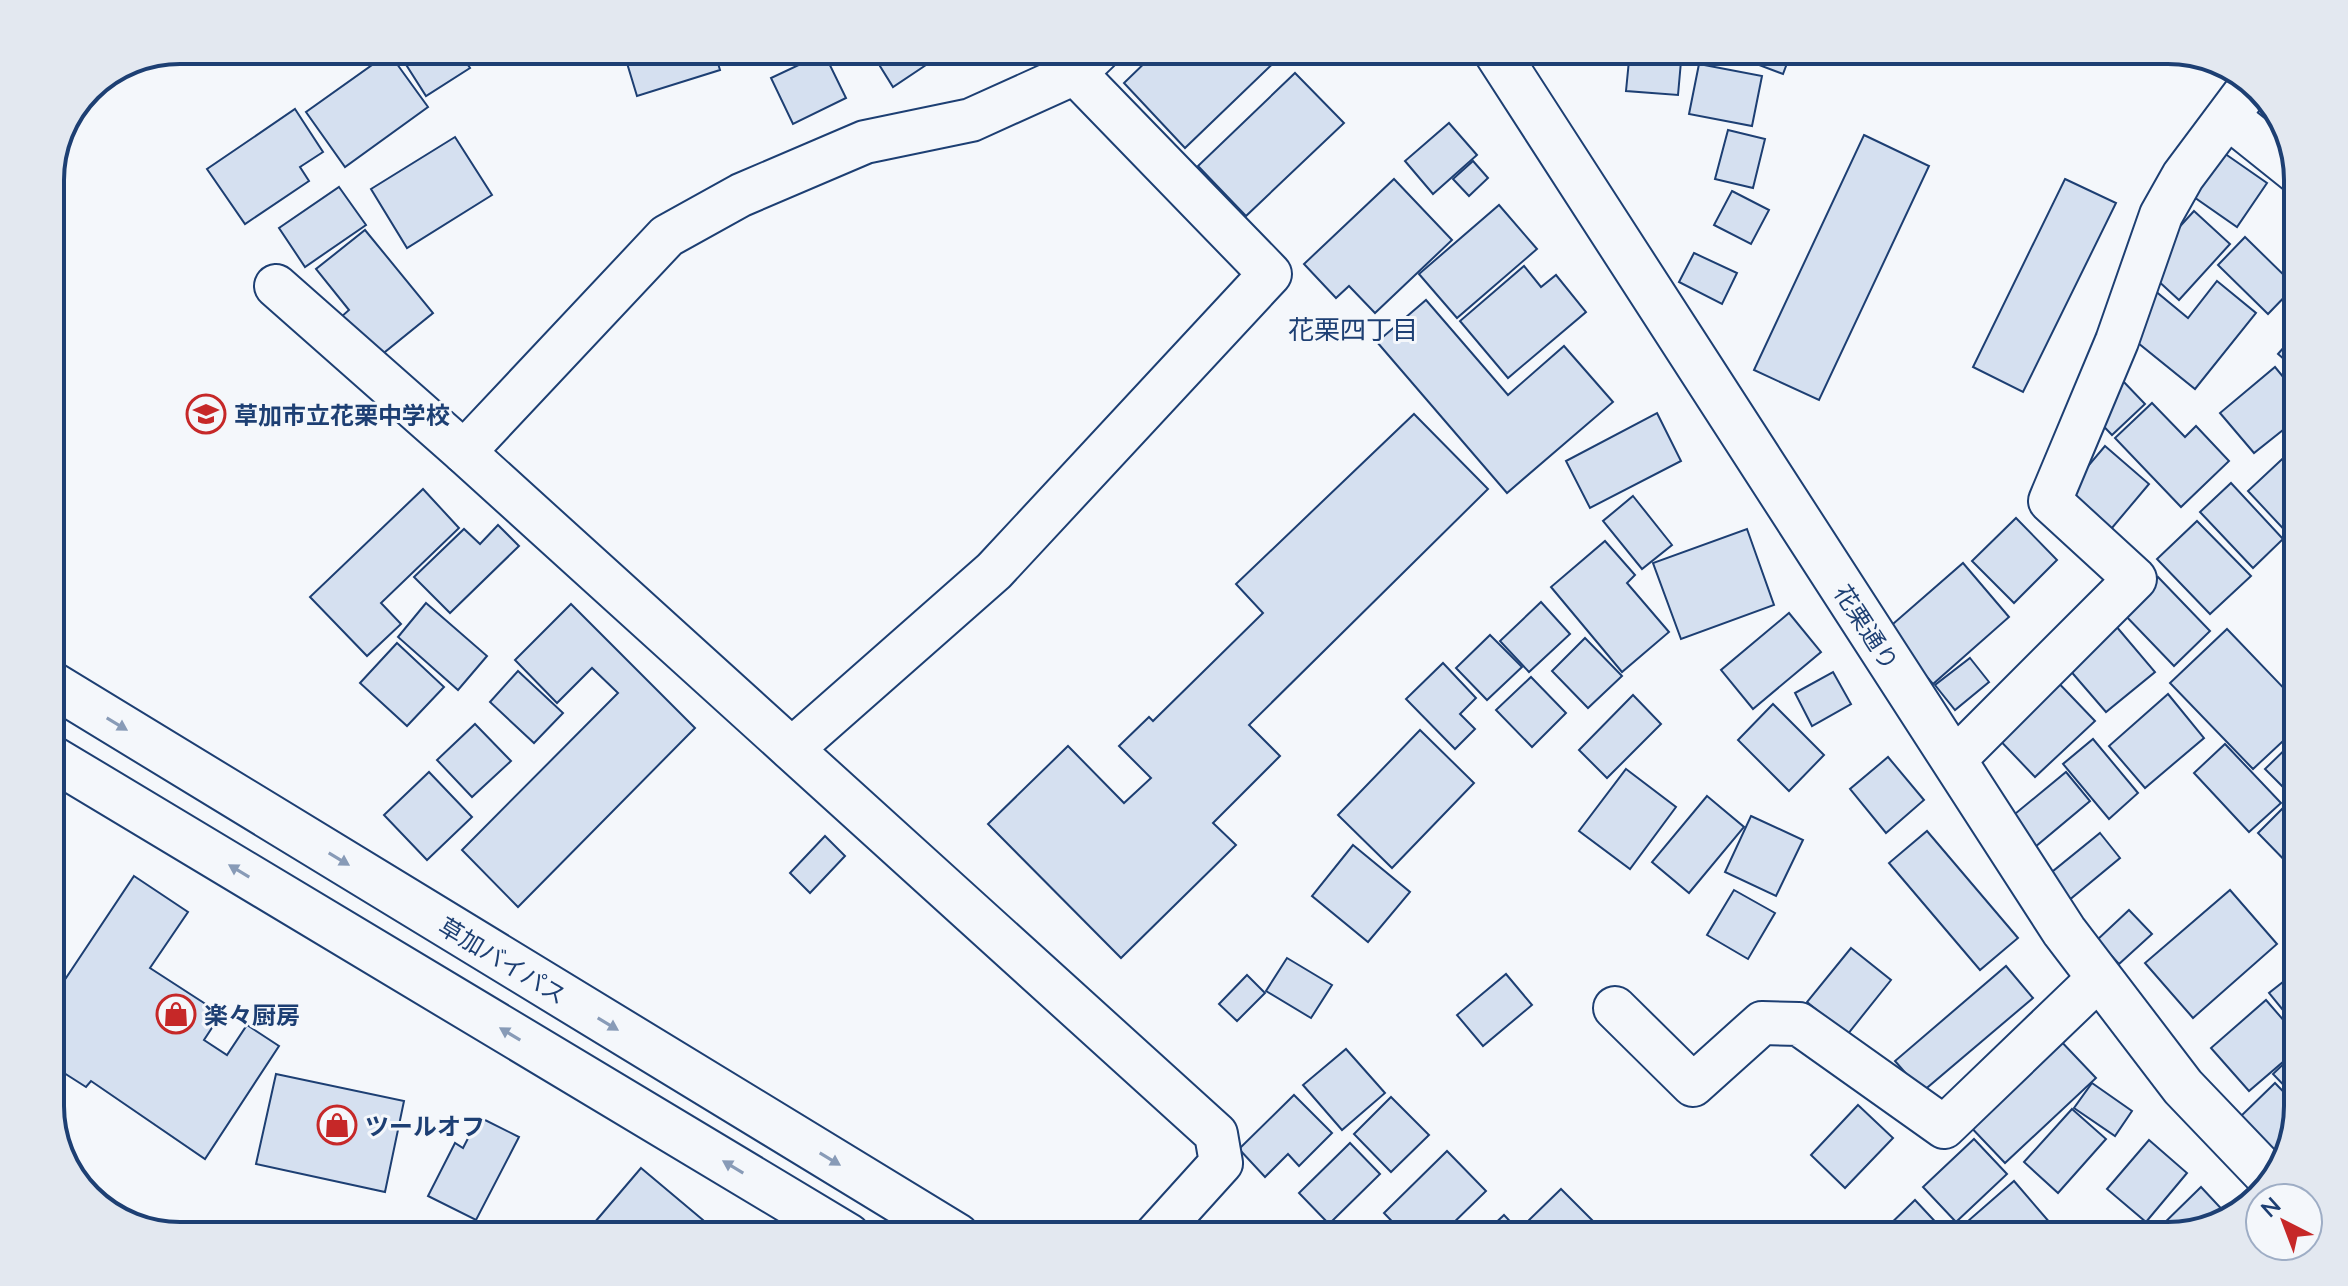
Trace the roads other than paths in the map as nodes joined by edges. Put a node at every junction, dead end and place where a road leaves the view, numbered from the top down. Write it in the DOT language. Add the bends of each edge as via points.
graph roads {
  1 [pos="1081,64"];
  2 [pos="1090,64"];
  3 [pos="1504,64"];
  4 [pos="2239,101"];
  5 [pos="2280,152"];
  6 [pos="276,286"];
  7 [pos="464,452"];
  8 [pos="64,692"];
  9 [pos="792,749"];
  10 [pos="1954,760"];
  11 [pos="64,765"];
  12 [pos="2098,979"];
  13 [pos="1615,1008"];
  14 [pos="2264,1171"];
  15 [pos="825,1222"];
  16 [pos="934,1222"];
  17 [pos="1168,1222"];
  1 -- 7 [label="street" via="971,120 865,142 741,195 667,236"];
  2 -- 9 [label="street" via="1270,274 994,571"];
  3 -- 10 [label="main road, 花栗通り"];
  4 -- 5 [label="street"];
  4 -- 10 [label="street" via="2161,215 2117,341 2050,501 2135,579"];
  6 -- 7 [label="street"];
  7 -- 9 [label="street"];
  8 -- 16 [label="main road, 草加バイパス, one-way"];
  9 -- 17 [label="street" via="1216,1134 1221,1163"];
  10 -- 12 [label="main road, 花栗通り"];
  15 -- 11 [label="main road, one-way"];
  12 -- 13 [label="street" via="1944,1127 1799,1024 1762,1023 1693,1085"];
  12 -- 14 [label="main road, 花栗通り" via="2183,1087"];
}
